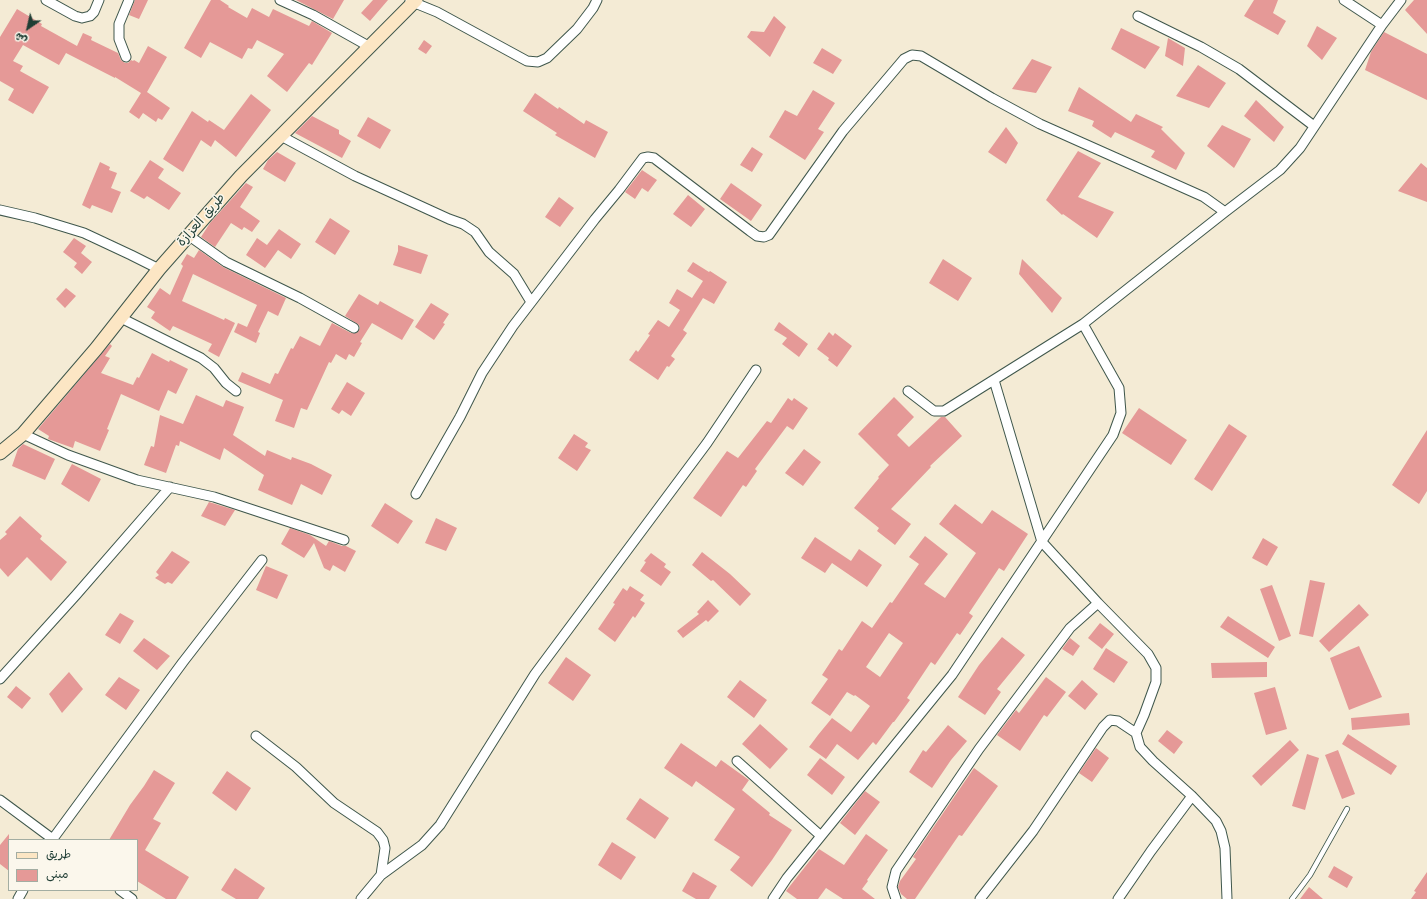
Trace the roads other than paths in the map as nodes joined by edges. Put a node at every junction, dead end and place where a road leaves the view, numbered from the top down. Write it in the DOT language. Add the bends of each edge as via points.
graph roads {
  1 [pos="46,0"];
  2 [pos="99,0"];
  3 [pos="129,0"];
  4 [pos="280,0"];
  5 [pos="597,0"];
  6 [pos="1344,0"];
  7 [pos="1401,0"];
  8 [pos="413,1"];
  9 [pos="1138,16"];
  10 [pos="1382,25"];
  11 [pos="370,47"];
  12 [pos="126,57"];
  13 [pos="1314,126"];
  14 [pos="281,136"];
  15 [pos="0,210"];
  16 [pos="1225,212"];
  17 [pos="188,236"];
  18 [pos="159,269"];
  19 [pos="531,302"];
  20 [pos="121,318"];
  21 [pos="1083,324"];
  22 [pos="354,328"];
  23 [pos="756,370"];
  24 [pos="994,380"];
  25 [pos="236,391"];
  26 [pos="908,391"];
  27 [pos="23,434"];
  28 [pos="0,453"];
  29 [pos="170,487"];
  30 [pos="416,494"];
  31 [pos="344,540"];
  32 [pos="1042,542"];
  33 [pos="262,560"];
  34 [pos="1098,603"];
  35 [pos="0,679"];
  36 [pos="1136,733"];
  37 [pos="256,736"];
  38 [pos="737,761"];
  39 [pos="1192,796"];
  40 [pos="0,800"];
  41 [pos="1347,809"];
  42 [pos="821,836"];
  43 [pos="52,839"];
  44 [pos="54,839"];
  45 [pos="381,874"];
  46 [pos="121,891"];
  47 [pos="132,899"];
  48 [pos="361,899"];
  49 [pos="773,899"];
  50 [pos="896,899"];
  51 [pos="980,899"];
  52 [pos="1118,899"];
  53 [pos="1227,899"];
  54 [pos="1292,899"];
  1 -- 2 [label="street" via="82,18 94,12"];
  3 -- 12 [label="street" via="119,24 119,39"];
  4 -- 11 [label="street"];
  5 -- 8 [label="street" via="577,29 547,58 538,62 527,61"];
  6 -- 10 [label="street"];
  7 -- 10 [label="street"];
  8 -- 11 [label="street, طريق العزازة"];
  9 -- 13 [label="street" via="1239,69"];
  10 -- 13 [label="street"];
  11 -- 14 [label="street, طريق العزازة"];
  13 -- 16 [label="street" via="1300,148 1280,170"];
  14 -- 17 [label="street, طريق العزازة" via="241,176"];
  14 -- 19 [label="street" via="355,176 463,224 475,232 489,252 514,274"];
  15 -- 18 [label="street" via="84,233"];
  16 -- 19 [label="street" via="1204,197 1040,124 921,56 912,55 904,58 844,131 769,235 757,236 654,158 643,158"];
  16 -- 21 [label="street"];
  17 -- 18 [label="street, طريق العزازة"];
  17 -- 22 [label="street" via="226,262"];
  18 -- 20 [label="street, طريق العزازة"];
  19 -- 30 [label="street" via="482,373 460,418"];
  20 -- 25 [label="street" via="201,358"];
  20 -- 27 [label="street, طريق العزازة"];
  21 -- 24 [label="street"];
  21 -- 32 [label="street" via="1119,388 1121,413 1113,435"];
  23 -- 45 [label="street" via="707,443 535,674 440,825 422,845"];
  24 -- 26 [label="street" via="944,411 934,411"];
  24 -- 32 [label="street"];
  27 -- 28 [label="street, طريق العزازة"];
  27 -- 29 [label="street" via="68,455 137,480"];
  29 -- 31 [label="street" via="214,497"];
  29 -- 35 [label="street"];
  32 -- 34 [label="street"];
  32 -- 42 [label="street" via="952,675"];
  33 -- 44 [label="street" via="183,662"];
  34 -- 36 [label="street" via="1148,654 1156,668 1156,682"];
  34 -- 50 [label="street" via="1070,628 980,749 896,871 892,886"];
  36 -- 39 [label="street" via="1140,748"];
  36 -- 51 [label="street" via="1118,721 1110,720 1103,727 1033,831"];
  37 -- 45 [label="street" via="296,767 334,803 377,832 386,848"];
  38 -- 42 [label="street"];
  39 -- 52 [label="street"];
  39 -- 53 [label="street" via="1216,821 1221,831 1225,848"];
  40 -- 43 [label="street"];
  41 -- 54 [label="lane" via="1310,875"];
  42 -- 49 [label="street"];
  45 -- 48 [label="street"];
  46 -- 47 [label="street"];
}
